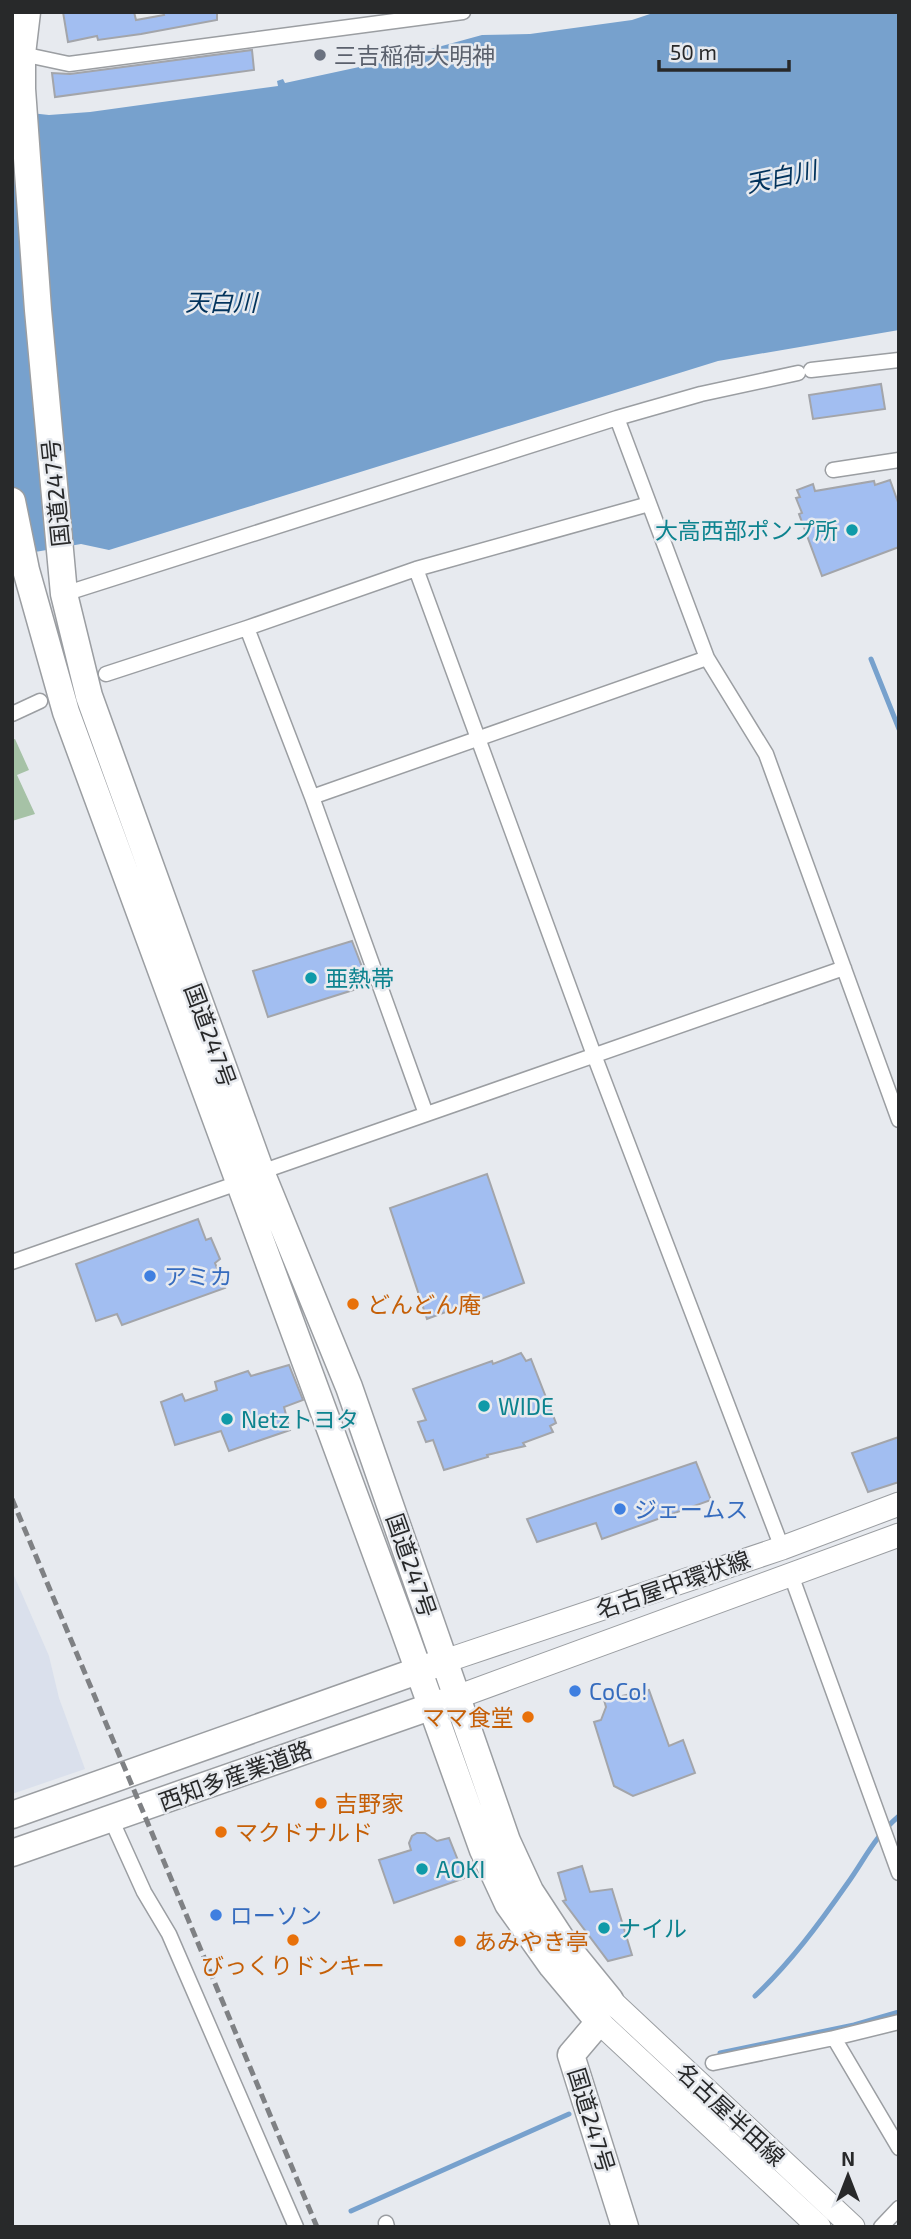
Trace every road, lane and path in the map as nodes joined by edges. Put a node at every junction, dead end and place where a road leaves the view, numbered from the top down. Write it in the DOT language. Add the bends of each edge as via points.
graph roads {
  1 [pos="27,12"];
  2 [pos="463,12"];
  3 [pos="22,54"];
  4 [pos="899,360"];
  5 [pos="617,418"];
  6 [pos="899,460"];
  7 [pos="833,470"];
  8 [pos="12,501"];
  9 [pos="649,504"];
  10 [pos="415,569"];
  11 [pos="23,579"];
  12 [pos="64,594"];
  13 [pos="247,628"];
  14 [pos="707,658"];
  15 [pos="106,674"];
  16 [pos="40,701"];
  17 [pos="12,714"];
  18 [pos="478,739"];
  19 [pos="312,797"];
  20 [pos="844,968"];
  21 [pos="594,1055"];
  22 [pos="426,1114"];
  23 [pos="899,1120"];
  24 [pos="250,1178"];
  25 [pos="12,1262"];
  26 [pos="899,1504"];
  27 [pos="899,1535"];
  28 [pos="782,1548"];
  29 [pos="791,1575"];
  30 [pos="446,1661"];
  31 [pos="419,1671"];
  32 [pos="457,1697"];
  33 [pos="431,1706"];
  34 [pos="12,1815"];
  35 [pos="111,1819"];
  36 [pos="12,1853"];
  37 [pos="899,1873"];
  38 [pos="604,2011"];
  39 [pos="899,2022"];
  40 [pos="834,2038"];
  41 [pos="713,2063"];
  42 [pos="899,2148"];
  43 [pos="899,2208"];
  44 [pos="296,2227"];
  45 [pos="625,2227"];
  46 [pos="819,2227"];
  47 [pos="853,2227"];
  48 [pos="881,2227"];
  1 -- 3 [label="highway, 国道247号"];
  2 -- 3 [label="street" via="69,64"];
  3 -- 12 [label="highway, 国道247号" via="40,337"];
  4 -- 5 [label="street" via="804,372"];
  5 -- 9 [label="street"];
  5 -- 12 [label="street"];
  6 -- 7 [label="street"];
  8 -- 11 [label="highway, 国道247号"];
  9 -- 10 [label="street"];
  9 -- 14 [label="street"];
  10 -- 13 [label="street"];
  10 -- 18 [label="street"];
  11 -- 24 [label="highway, 国道247号" via="66,712"];
  12 -- 24 [label="highway, 国道247号" via="89,696"];
  13 -- 15 [label="street"];
  13 -- 19 [label="street"];
  14 -- 18 [label="street"];
  14 -- 20 [label="street" via="766,754"];
  16 -- 17 [label="street"];
  18 -- 19 [label="street"];
  18 -- 21 [label="street"];
  19 -- 22 [label="street"];
  20 -- 21 [label="street"];
  20 -- 23 [label="street"];
  21 -- 22 [label="street"];
  21 -- 28 [label="street"];
  22 -- 24 [label="street"];
  24 -- 25 [label="street"];
  24 -- 30 [label="highway, 国道247号" via="349,1387"];
  24 -- 31 [label="highway, 国道247号"];
  26 -- 28 [label="main road, 名古屋中環状線"];
  27 -- 29 [label="main road, 名古屋中環状線"];
  28 -- 30 [label="main road, 名古屋中環状線"];
  29 -- 32 [label="main road, 名古屋中環状線"];
  29 -- 37 [label="street"];
  30 -- 31 [label="highway, 西知多産業道路"];
  30 -- 32 [label="highway, 国道247号"];
  31 -- 33 [label="highway, 国道247号"];
  31 -- 34 [label="highway, 西知多産業道路"];
  32 -- 33 [label="highway, 西知多産業道路"];
  32 -- 38 [label="highway, 国道247号" via="507,1840 530,1891"];
  33 -- 35 [label="highway, 西知多産業道路"];
  33 -- 38 [label="highway, 国道247号" via="483,1850 509,1904 552,1966"];
  35 -- 36 [label="highway, 西知多産業道路"];
  35 -- 44 [label="street" via="169,1934"];
  38 -- 45 [label="highway, 国道247号" via="572,2055"];
  38 -- 46 [label="main road, 名古屋半田線"];
  38 -- 47 [label="main road, 名古屋半田線"];
  39 -- 40 [label="street"];
  40 -- 41 [label="street"];
  40 -- 42 [label="street"];
  43 -- 48 [label="street"];
}
